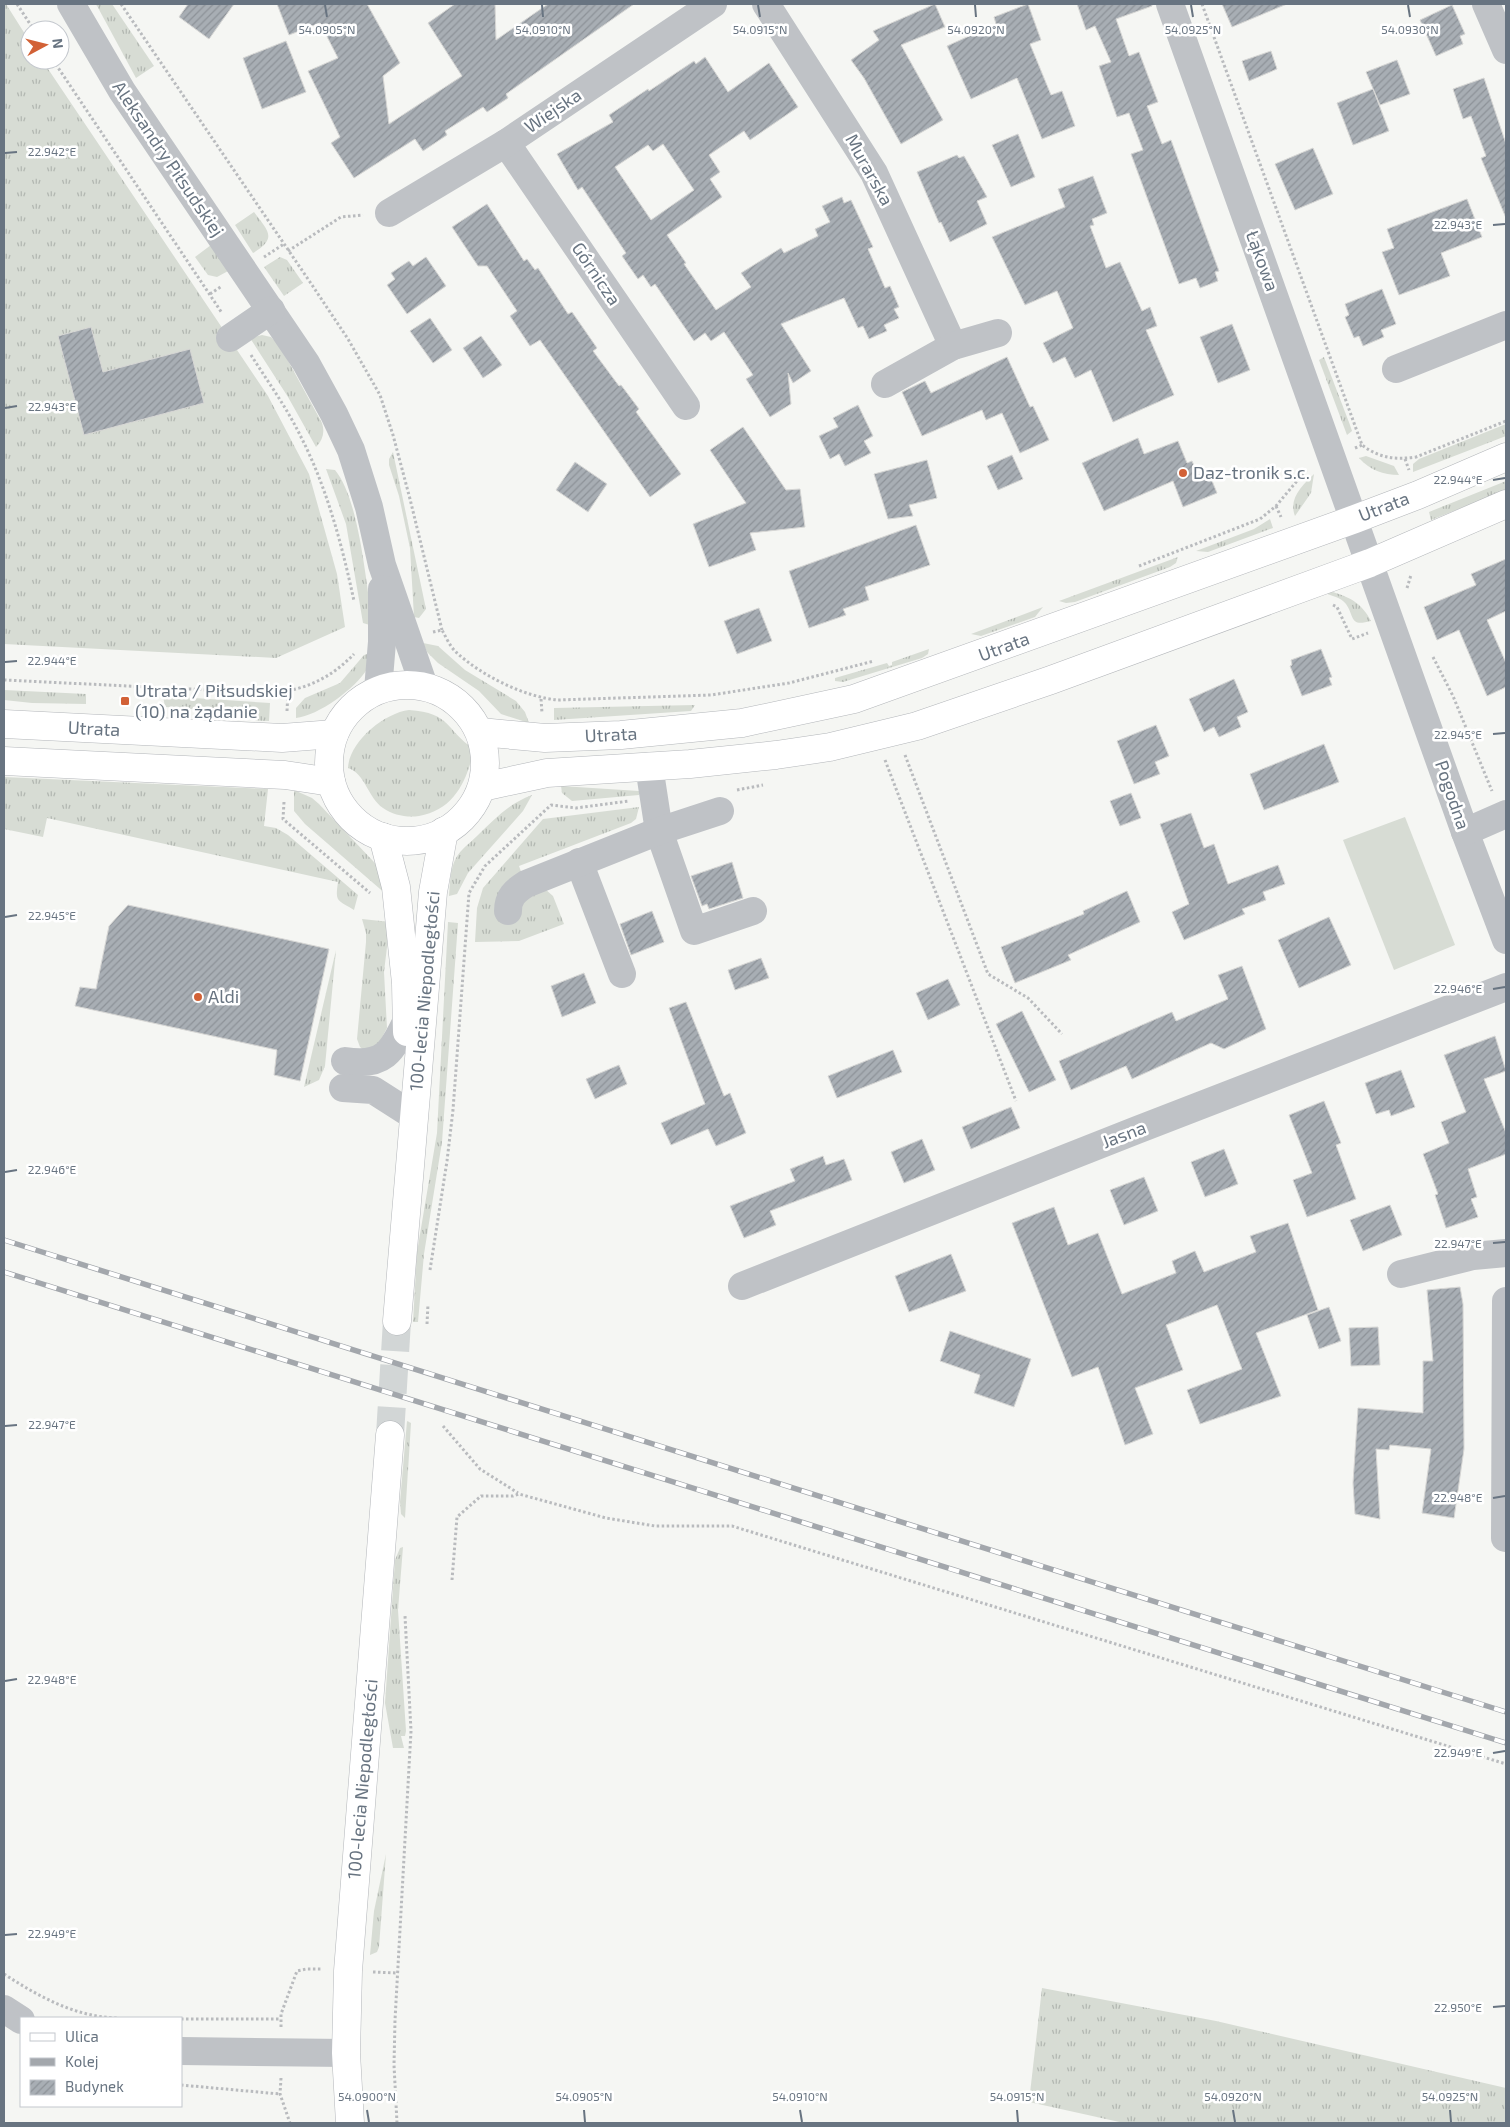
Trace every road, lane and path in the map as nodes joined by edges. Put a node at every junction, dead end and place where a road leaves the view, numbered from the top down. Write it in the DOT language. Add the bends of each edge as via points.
graph roads {
  1 [pos="17,4"];
  2 [pos="71,4"];
  3 [pos="120,4"];
  4 [pos="713,4"];
  5 [pos="766,4"];
  6 [pos="1170,4"];
  7 [pos="1202,4"];
  8 [pos="1486,4"];
  9 [pos="27,20"];
  10 [pos="1506,50"];
  11 [pos="506,142"];
  12 [pos="389,213"];
  13 [pos="288,251"];
  14 [pos="271,310"];
  15 [pos="1506,325"];
  16 [pos="998,333"];
  17 [pos="230,338"];
  18 [pos="953,346"];
  19 [pos="1396,369"];
  20 [pos="885,384"];
  21 [pos="686,406"];
  22 [pos="1506,421"];
  23 [pos="1506,457"];
  24 [pos="1313,462"];
  25 [pos="1506,504"];
  26 [pos="1355,518"];
  27 [pos="1370,563"];
  28 [pos="1136,567"];
  29 [pos="442,630"];
  30 [pos="394,639"];
  31 [pos="1431,652"];
  32 [pos="882,658"];
  33 [pos="4,680"];
  34 [pos="424,686"];
  35 [pos="378,690"];
  36 [pos="288,692"];
  37 [pos="4,724"];
  38 [pos="480,732"];
  39 [pos="887,733"];
  40 [pos="334,734"];
  41 [pos="286,738"];
  42 [pos="4,762"];
  43 [pos="649,766"];
  44 [pos="285,775"];
  45 [pos="331,782"];
  46 [pos="482,787"];
  47 [pos="551,805"];
  48 [pos="720,811"];
  49 [pos="1504,815"];
  50 [pos="659,831"];
  51 [pos="444,832"];
  52 [pos="1464,832"];
  53 [pos="383,837"];
  54 [pos="579,862"];
  55 [pos="375,898"];
  56 [pos="508,911"];
  57 [pos="753,911"];
  58 [pos="1506,940"];
  59 [pos="622,974"];
  60 [pos="1506,987"];
  61 [pos="407,1020"];
  62 [pos="1062,1034"];
  63 [pos="345,1061"];
  64 [pos="343,1088"];
  65 [pos="1016,1101"];
  66 [pos="409,1114"];
  67 [pos="411,1151"];
  68 [pos="1506,1253"];
  69 [pos="430,1272"];
  70 [pos="1401,1274"];
  71 [pos="742,1286"];
  72 [pos="428,1298"];
  73 [pos="1506,1301"];
  74 [pos="397,1321"];
  75 [pos="427,1324"];
  76 [pos="443,1426"];
  77 [pos="390,1434"];
  78 [pos="518,1494"];
  79 [pos="1505,1538"];
  80 [pos="452,1580"];
  81 [pos="405,1611"];
  82 [pos="1506,1764"];
  83 [pos="4,1974"];
  84 [pos="4,2009"];
  85 [pos="112,2017"];
  86 [pos="20,2019"];
  87 [pos="182,2019"];
  88 [pos="281,2019"];
  89 [pos="182,2051"];
  90 [pos="346,2053"];
  91 [pos="182,2085"];
  92 [pos="280,2094"];
  93 [pos="350,2123"];
  94 [pos="397,2123"];
  1 -- 9 [label="path"];
  2 -- 14 [label="street, Aleksandry Piłsudskiej" via="122,91"];
  3 -- 13 [label="path"];
  4 -- 11 [label="street, Wiejska"];
  5 -- 18 [label="street, Murarska" via="874,173"];
  6 -- 26 [label="street, Łąkowa"];
  7 -- 22 [label="path" via="1362,445 1380,455 1401,459 1416,457"];
  8 -- 10 [label="street"];
  11 -- 12 [label="street, Wiejska"];
  11 -- 21 [label="street, Górnicza"];
  12 -- 13 [label="path" via="341,217"];
  13 -- 29 [label="path" via="348,339 380,395 410,498"];
  14 -- 17 [label="street"];
  14 -- 30 [label="street, Aleksandry Piłsudskiej" via="306,363 351,450 382,565"];
  15 -- 19 [label="street"];
  16 -- 18 [label="street"];
  18 -- 20 [label="street"];
  23 -- 26 [label="main road, Utrata"];
  24 -- 28 [label="path" via="1288,494 1260,519"];
  25 -- 27 [label="main road, Utrata"];
  26 -- 27 [label="street, Łąkowa"];
  26 -- 38 [label="main road, Utrata" via="854,699 742,723 621,735 545,738"];
  27 -- 39 [label="main road, Utrata" via="974,707"];
  27 -- 52 [label="street, Pogodna"];
  29 -- 30 [label="path"];
  29 -- 32 [label="path" via="455,651 498,681 541,699 727,693 789,683"];
  30 -- 34 [label="street, Aleksandry Piłsudskiej"];
  30 -- 35 [label="street, Aleksandry Piłsudskiej"];
  30 -- 36 [label="path" via="361,646 328,676"];
  31 -- 49 [label="path"];
  33 -- 36 [label="path"];
  34 -- 35 [label="main road" via="400,684"];
  34 -- 38 [label="main road" via="447,695 466,711"];
  35 -- 40 [label="main road" via="359,700"];
  36 -- 41 [label="path"];
  37 -- 41 [label="main road, Utrata"];
  38 -- 46 [label="main road" via="486,769"];
  39 -- 43 [label="main road, Utrata" via="830,747 776,755"];
  39 -- 62 [label="path" via="988,974 1028,998"];
  39 -- 65 [label="path"];
  40 -- 41 [label="main road, Utrata"];
  40 -- 45 [label="main road" via="329,766"];
  42 -- 44 [label="main road, Utrata"];
  43 -- 46 [label="main road, Utrata" via="547,773"];
  43 -- 50 [label="street"];
  44 -- 45 [label="main road, Utrata"];
  44 -- 55 [label="path" via="283,819"];
  45 -- 53 [label="main road" via="339,802 352,818 369,832"];
  46 -- 51 [label="main road" via="471,809 455,826"];
  47 -- 69 [label="path" via="485,866 469,893 448,1153"];
  48 -- 50 [label="street"];
  49 -- 52 [label="street"];
  50 -- 54 [label="street"];
  50 -- 57 [label="street" via="694,931"];
  51 -- 53 [label="main road" via="418,840"];
  51 -- 67 [label="main road, 100-lecia Niepodległości" via="433,892"];
  52 -- 58 [label="street, Pogodna"];
  53 -- 61 [label="main road, 100-lecia Niepodległości" via="396,887"];
  54 -- 56 [label="street" via="517,889 508,902"];
  54 -- 59 [label="street"];
  60 -- 71 [label="street, Jasna"];
  61 -- 63 [label="street" via="394,1048 376,1060"];
  61 -- 66 [label="main road, 100-lecia Niepodległości"];
  64 -- 66 [label="street" via="373,1090"];
  66 -- 67 [label="main road, 100-lecia Niepodległości"];
  67 -- 74 [label="main road, 100-lecia Niepodległości"];
  68 -- 70 [label="street" via="1473,1256"];
  72 -- 75 [label="path"];
  73 -- 79 [label="street"];
  76 -- 78 [label="path" via="480,1469"];
  77 -- 90 [label="main road, 100-lecia Niepodległości" via="348,1971"];
  78 -- 80 [label="path" via="481,1496 457,1517"];
  78 -- 82 [label="path" via="606,1518 655,1526 732,1526"];
  81 -- 94 [label="path" via="411,1731 395,2020"];
  83 -- 85 [label="path" via="40,1997 73,2010"];
  84 -- 86 [label="street"];
  87 -- 88 [label="path"];
  89 -- 90 [label="street"];
  90 -- 93 [label="main road, 100-lecia Niepodległości"];
  91 -- 92 [label="path"];
}
